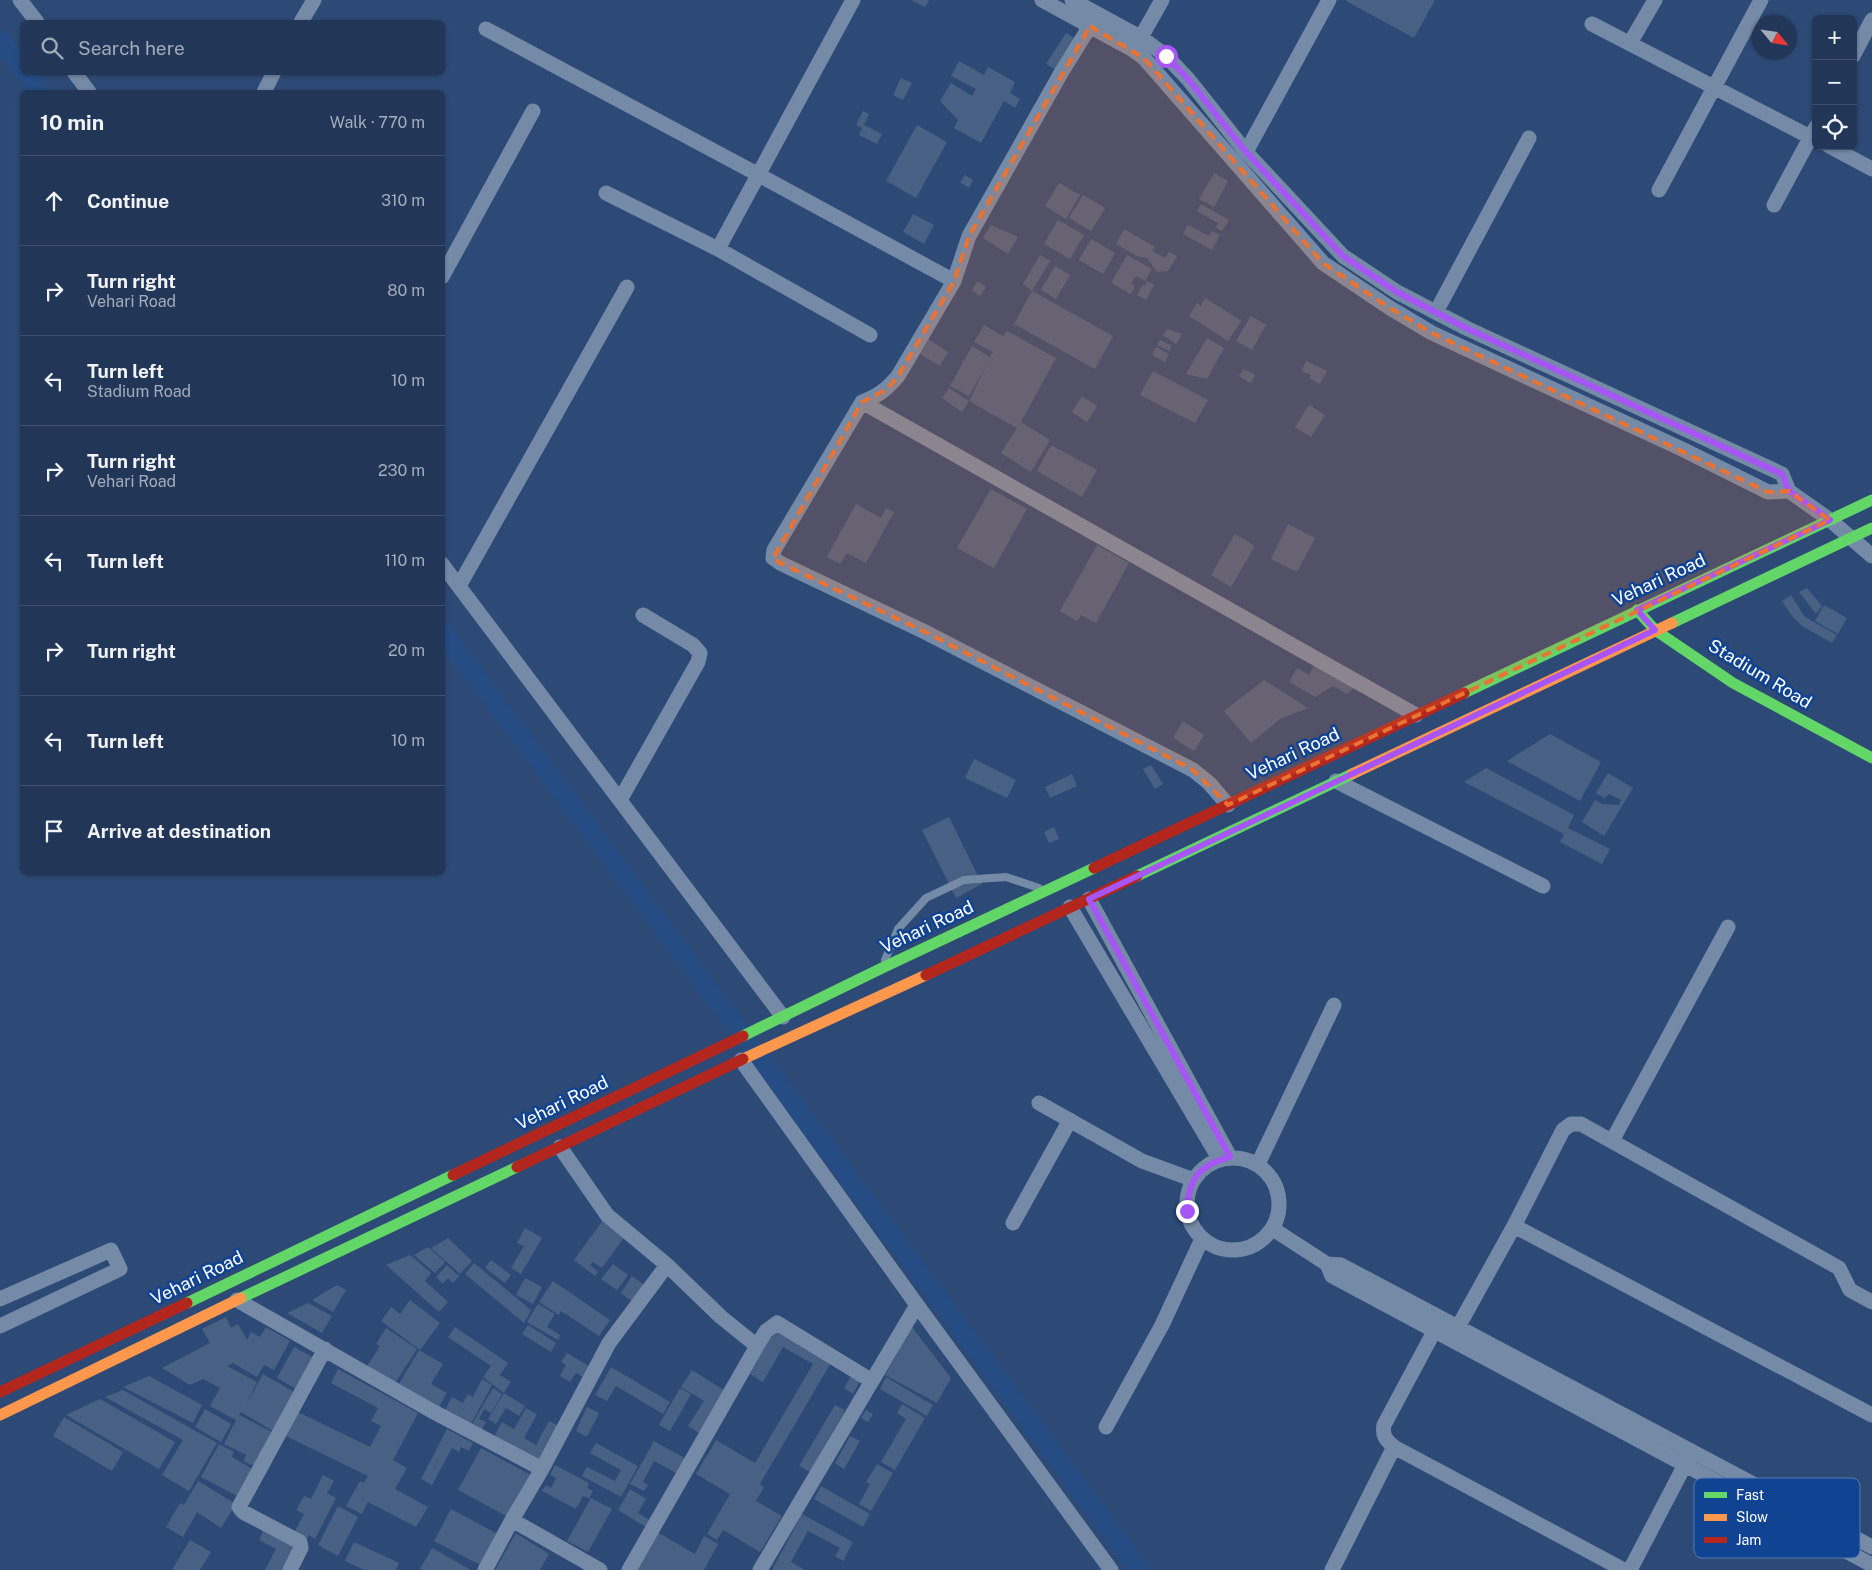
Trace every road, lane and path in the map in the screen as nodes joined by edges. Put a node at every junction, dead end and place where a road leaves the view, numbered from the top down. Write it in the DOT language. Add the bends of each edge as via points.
graph roads {
  1 [pos="20,0"];
  2 [pos="314,0"];
  3 [pos="853,0"];
  4 [pos="1042,0"];
  5 [pos="1072,0"];
  6 [pos="1162,0"];
  7 [pos="1329,0"];
  8 [pos="1655,0"];
  9 [pos="1761,0"];
  10 [pos="35,20"];
  11 [pos="302,20"];
  12 [pos="1872,20"];
  13 [pos="1592,24"];
  14 [pos="1090,26"];
  15 [pos="486,29"];
  16 [pos="1630,43"];
  17 [pos="1137,44"];
  18 [pos="1857,48"];
  19 [pos="76,75"];
  20 [pos="272,75"];
  21 [pos="1715,87"];
  22 [pos="88,90"];
  23 [pos="265,90"];
  24 [pos="533,111"];
  25 [pos="1812,134"];
  26 [pos="1529,138"];
  27 [pos="1812,138"];
  28 [pos="1836,150"];
  29 [pos="1246,152"];
  30 [pos="1872,169"];
  31 [pos="759,175"];
  32 [pos="1659,190"];
  33 [pos="606,193"];
  34 [pos="1774,205"];
  35 [pos="718,249"];
  36 [pos="445,272"];
  37 [pos="954,281"];
  38 [pos="627,287"];
  39 [pos="1436,312"];
  40 [pos="870,335"];
  41 [pos="862,402"];
  42 [pos="1789,491"];
  43 [pos="1872,500"];
  44 [pos="1830,520"];
  45 [pos="1872,528"];
  46 [pos="1851,538"];
  47 [pos="1872,556"];
  48 [pos="445,568"];
  49 [pos="459,586"];
  50 [pos="1637,610"];
  51 [pos="643,616"];
  52 [pos="1655,630"];
  53 [pos="1416,715"];
  54 [pos="1872,758"];
  55 [pos="1336,781"];
  56 [pos="620,800"];
  57 [pos="1228,805"];
  58 [pos="1543,886"];
  59 [pos="1050,893"];
  60 [pos="1089,899"];
  61 [pos="1066,904"];
  62 [pos="1728,927"];
  63 [pos="882,972"];
  64 [pos="1334,1005"];
  65 [pos="781,1018"];
  66 [pos="741,1060"];
  67 [pos="1039,1103"];
  68 [pos="1070,1120"];
  69 [pos="1612,1141"];
  70 [pos="560,1147"];
  71 [pos="1225,1159"];
  72 [pos="1258,1164"];
  73 [pos="1194,1180"];
  74 [pos="1013,1224"];
  75 [pos="1514,1226"];
  76 [pos="1273,1229"];
  77 [pos="1202,1239"];
  78 [pos="667,1265"];
  79 [pos="0,1299"];
  80 [pos="237,1300"];
  81 [pos="1872,1302"];
  82 [pos="917,1305"];
  83 [pos="1438,1325"];
  84 [pos="0,1326"];
  85 [pos="1458,1327"];
  86 [pos="757,1346"];
  87 [pos="325,1349"];
  88 [pos="872,1381"];
  89 [pos="0,1392"];
  90 [pos="0,1415"];
  91 [pos="1872,1416"];
  92 [pos="1106,1427"];
  93 [pos="1394,1447"];
  94 [pos="1692,1451"];
  95 [pos="1685,1465"];
  96 [pos="542,1469"];
  97 [pos="1709,1478"];
  98 [pos="1743,1478"];
  99 [pos="512,1520"];
  100 [pos="1860,1541"];
  101 [pos="1872,1547"];
  102 [pos="1859,1558"];
  103 [pos="1872,1565"];
  104 [pos="290,1570"];
  105 [pos="485,1570"];
  106 [pos="600,1570"];
  107 [pos="629,1570"];
  108 [pos="760,1570"];
  109 [pos="1110,1570"];
  110 [pos="1333,1570"];
  111 [pos="1624,1570"];
  112 [pos="1630,1570"];
  1 -- 10 [label="street"];
  2 -- 11 [label="street"];
  3 -- 31 [label="street"];
  4 -- 14 [label="street"];
  5 -- 17 [label="street"];
  6 -- 17 [label="street"];
  7 -- 29 [label="street"];
  8 -- 16 [label="street"];
  9 -- 21 [label="street"];
  12 -- 18 [label="street"];
  13 -- 16 [label="street"];
  14 -- 17 [label="street"];
  14 -- 37 [label="street" via="969,236"];
  15 -- 31 [label="street"];
  16 -- 21 [label="street"];
  17 -- 29 [label="street" via="1166,56"];
  17 -- 42 [label="street" via="1323,263 1432,334 1768,492"];
  19 -- 22 [label="street"];
  20 -- 23 [label="street"];
  21 -- 25 [label="street"];
  21 -- 32 [label="street"];
  24 -- 36 [label="street"];
  26 -- 39 [label="street"];
  27 -- 34 [label="street"];
  28 -- 30 [label="street"];
  29 -- 39 [label="street" via="1343,256 1397,292"];
  31 -- 35 [label="street"];
  31 -- 37 [label="street"];
  33 -- 35 [label="street"];
  35 -- 40 [label="street"];
  37 -- 41 [label="street" via="898,376 887,389"];
  38 -- 49 [label="street"];
  39 -- 42 [label="street" via="1782,474"];
  41 -- 53 [label="street"];
  41 -- 57 [label="street" via="774,550 773,558 926,632 1194,770"];
  42 -- 44 [label="street"];
  43 -- 44 [label="main road, Vehari Road"];
  44 -- 46 [label="street"];
  44 -- 50 [label="main road, Vehari Road"];
  45 -- 46 [label="main road, Vehari Road"];
  46 -- 47 [label="street"];
  46 -- 52 [label="main road, Vehari Road"];
  48 -- 49 [label="street"];
  49 -- 56 [label="street"];
  50 -- 52 [label="main road, Stadium Road"];
  50 -- 53 [label="main road, Vehari Road"];
  51 -- 56 [label="street" via="693,645 700,653 698,662"];
  52 -- 54 [label="main road, Stadium Road" via="1733,683"];
  52 -- 55 [label="main road, Vehari Road"];
  53 -- 57 [label="main road, Vehari Road"];
  55 -- 58 [label="street"];
  55 -- 60 [label="main road, Vehari Road"];
  56 -- 65 [label="street"];
  57 -- 59 [label="main road, Vehari Road"];
  59 -- 63 [label="main road, Vehari Road"];
  59 -- 63 [label="lane" via="1006,878 964,880 926,898 898,928"];
  60 -- 61 [label="main road, Vehari Road"];
  60 -- 71 [label="street"];
  61 -- 66 [label="main road, Vehari Road"];
  61 -- 71 [label="street"];
  62 -- 69 [label="street"];
  63 -- 65 [label="main road, Vehari Road"];
  64 -- 72 [label="street"];
  65 -- 89 [label="main road, Vehari Road"];
  66 -- 70 [label="main road, Vehari Road"];
  66 -- 82 [label="street"];
  67 -- 68 [label="street"];
  68 -- 73 [label="street" via="1142,1161"];
  68 -- 74 [label="street"];
  69 -- 75 [label="street" via="1581,1124 1571,1124 1563,1130"];
  69 -- 81 [label="street" via="1838,1268 1850,1290"];
  70 -- 78 [label="street" via="607,1215"];
  70 -- 80 [label="main road, Vehari Road"];
  71 -- 72 [label="street" via="1245,1159"];
  71 -- 73 [label="street" via="1203,1168"];
  72 -- 76 [label="street" via="1270,1174 1277,1187 1279,1216"];
  73 -- 77 [label="street" via="1188,1194 1187,1211 1192,1226"];
  75 -- 85 [label="street"];
  75 -- 91 [label="street"];
  76 -- 77 [label="street" via="1248,1249 1231,1251 1215,1248"];
  76 -- 83 [label="street" via="1327,1264 1341,1265"];
  77 -- 92 [label="street" via="1162,1325"];
  78 -- 86 [label="street" via="721,1317"];
  78 -- 96 [label="street" via="609,1343"];
  79 -- 84 [label="street" via="111,1250 120,1269"];
  80 -- 87 [label="street"];
  80 -- 90 [label="main road, Vehari Road"];
  82 -- 88 [label="street"];
  82 -- 109 [label="street"];
  83 -- 85 [label="street"];
  83 -- 93 [label="street" via="1384,1425 1382,1433 1385,1440"];
  83 -- 95 [label="street"];
  85 -- 94 [label="street"];
  86 -- 88 [label="street" via="766,1331 777,1323"];
  86 -- 107 [label="street"];
  87 -- 96 [label="street"];
  87 -- 104 [label="street" via="239,1508 300,1542 301,1548"];
  88 -- 108 [label="street"];
  93 -- 110 [label="street"];
  93 -- 111 [label="street"];
  94 -- 95 [label="street"];
  94 -- 98 [label="street"];
  95 -- 97 [label="street"];
  95 -- 112 [label="street"];
  96 -- 99 [label="street"];
  99 -- 105 [label="street"];
  99 -- 106 [label="street"];
  100 -- 101 [label="street"];
  102 -- 103 [label="street"];
}
